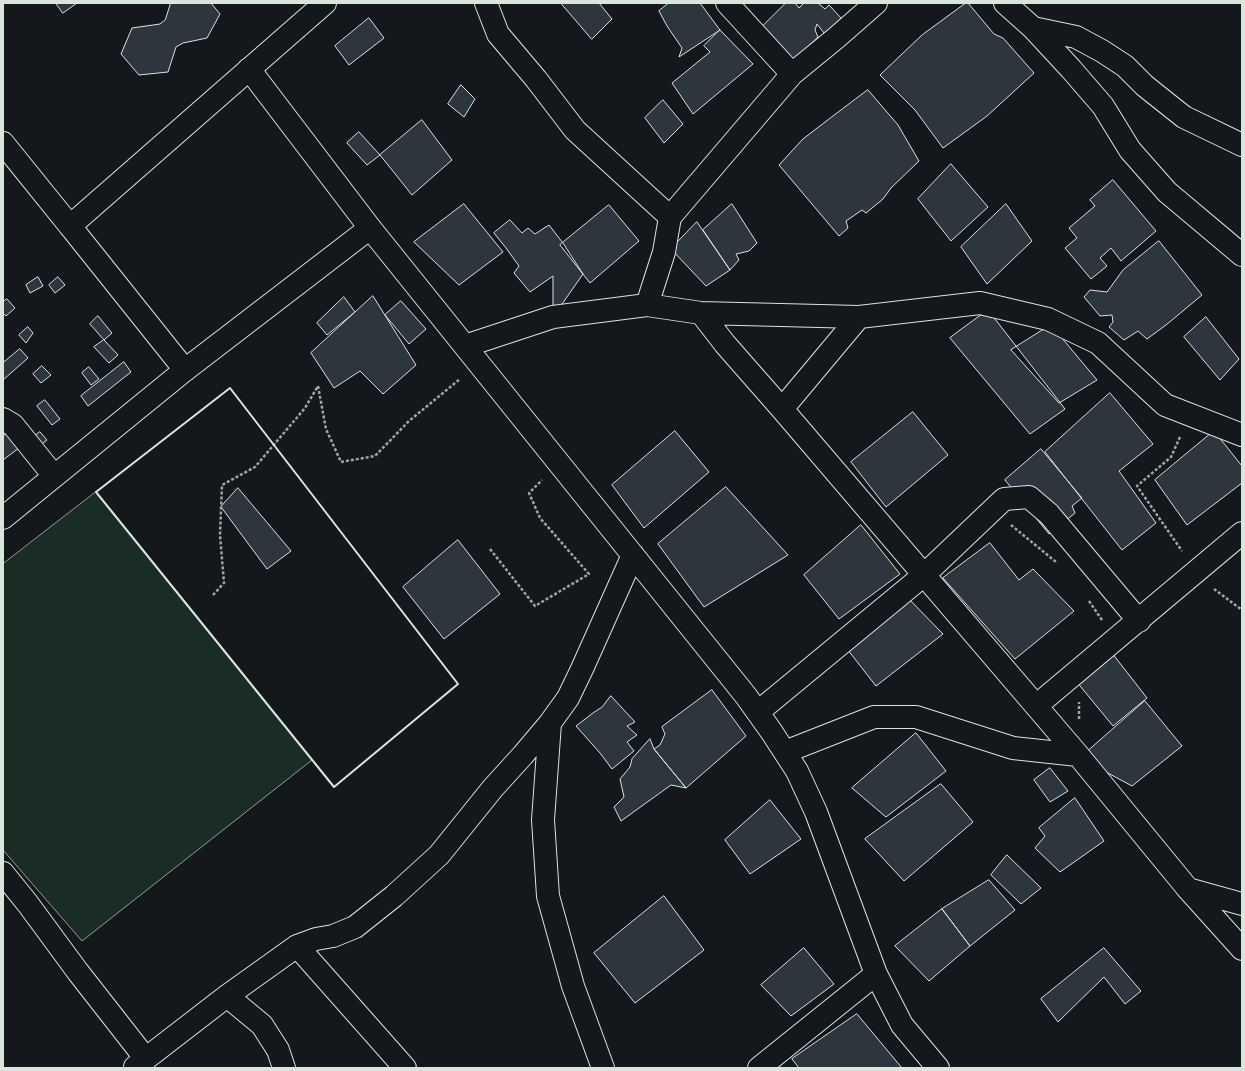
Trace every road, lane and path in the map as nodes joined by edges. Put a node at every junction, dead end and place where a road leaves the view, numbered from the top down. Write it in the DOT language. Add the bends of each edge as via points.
graph roads {
  1 [pos="325,3"];
  2 [pos="486,3"];
  3 [pos="727,3"];
  4 [pos="876,3"];
  5 [pos="1005,3"];
  6 [pos="1033,28"];
  7 [pos="249,69"];
  8 [pos="792,74"];
  9 [pos="3,143"];
  10 [pos="1242,145"];
  11 [pos="670,217"];
  12 [pos="70,226"];
  13 [pos="370,228"];
  14 [pos="1242,255"];
  15 [pos="647,305"];
  16 [pos="701,313"];
  17 [pos="859,317"];
  18 [pos="465,346"];
  19 [pos="479,363"];
  20 [pos="186,370"];
  21 [pos="782,409"];
  22 [pos="1190,415"];
  23 [pos="3,419"];
  24 [pos="1242,435"];
  25 [pos="560,464"];
  26 [pos="54,476"];
  27 [pos="3,518"];
  28 [pos="1008,523"];
  29 [pos="1242,533"];
  30 [pos="490,549"];
  31 [pos="633,555"];
  32 [pos="1056,562"];
  33 [pos="1196,571"];
  34 [pos="924,575"];
  35 [pos="213,595"];
  36 [pos="1086,597"];
  37 [pos="1242,610"];
  38 [pos="1139,621"];
  39 [pos="1114,641"];
  40 [pos="1076,696"];
  41 [pos="1036,706"];
  42 [pos="758,712"];
  43 [pos="550,723"];
  44 [pos="785,752"];
  45 [pos="1078,756"];
  46 [pos="3,873"];
  47 [pos="1188,889"];
  48 [pos="1242,904"];
  49 [pos="297,946"];
  50 [pos="1242,949"];
  51 [pos="876,974"];
  52 [pos="228,996"];
  53 [pos="140,1063"];
  54 [pos="284,1068"];
  55 [pos="405,1068"];
  56 [pos="603,1068"];
  57 [pos="759,1068"];
  58 [pos="938,1068"];
  1 -- 7 [label="street"];
  2 -- 11 [label="street" via="498,34 575,130"];
  3 -- 8 [label="street"];
  4 -- 8 [label="street"];
  5 -- 6 [label="street"];
  6 -- 10 [label="street" via="1076,37 1102,51 1125,66 1145,86 1184,117"];
  6 -- 14 [label="street" via="1103,106 1130,150 1167,192"];
  7 -- 12 [label="street"];
  7 -- 13 [label="street"];
  8 -- 11 [label="street"];
  9 -- 12 [label="street"];
  11 -- 15 [label="street" via="664,252"];
  12 -- 20 [label="street"];
  13 -- 18 [label="street"];
  13 -- 20 [label="street"];
  15 -- 16 [label="street"];
  15 -- 18 [label="street" via="553,317"];
  16 -- 17 [label="street"];
  16 -- 21 [label="street"];
  17 -- 21 [label="street"];
  17 -- 22 [label="street" via="980,303 1048,319 1098,343 1165,405"];
  18 -- 19 [label="street"];
  19 -- 25 [label="street"];
  19 -- 35 [label="path" via="409,421 375,456 341,462 326,428 318,386 305,408 255,467 222,485 220,534 224,583"];
  20 -- 26 [label="street"];
  21 -- 34 [label="street"];
  22 -- 24 [label="street"];
  22 -- 33 [label="path" via="1171,457 1136,486"];
  23 -- 26 [label="street" via="13,425"];
  25 -- 30 [label="path" via="529,493 540,518 589,574 535,606"];
  25 -- 31 [label="street"];
  26 -- 27 [label="street"];
  28 -- 32 [label="path"];
  29 -- 33 [label="street"];
  31 -- 42 [label="street"];
  31 -- 43 [label="street" via="568,698"];
  33 -- 37 [label="path" via="1203,580"];
  33 -- 38 [label="street"];
  34 -- 38 [label="street" via="1004,499 1029,497 1049,514"];
  34 -- 41 [label="street"];
  34 -- 42 [label="street"];
  36 -- 39 [label="path"];
  38 -- 39 [label="street"];
  39 -- 41 [label="street"];
  40 -- 45 [label="path" via="1079,701"];
  41 -- 45 [label="street"];
  42 -- 44 [label="street"];
  43 -- 49 [label="street" via="439,855 394,896 355,927"];
  43 -- 56 [label="street" via="543,820 548,896 573,986"];
  44 -- 45 [label="street" via="874,717 916,717 1013,748"];
  44 -- 51 [label="street" via="816,812"];
  45 -- 47 [label="street"];
  46 -- 53 [label="street" via="78,972"];
  47 -- 48 [label="street"];
  47 -- 50 [label="street"];
  49 -- 52 [label="street"];
  49 -- 55 [label="street"];
  51 -- 57 [label="street"];
  51 -- 58 [label="street" via="902,1025"];
  52 -- 53 [label="street"];
  52 -- 54 [label="street" via="262,1025 278,1050"];
}
